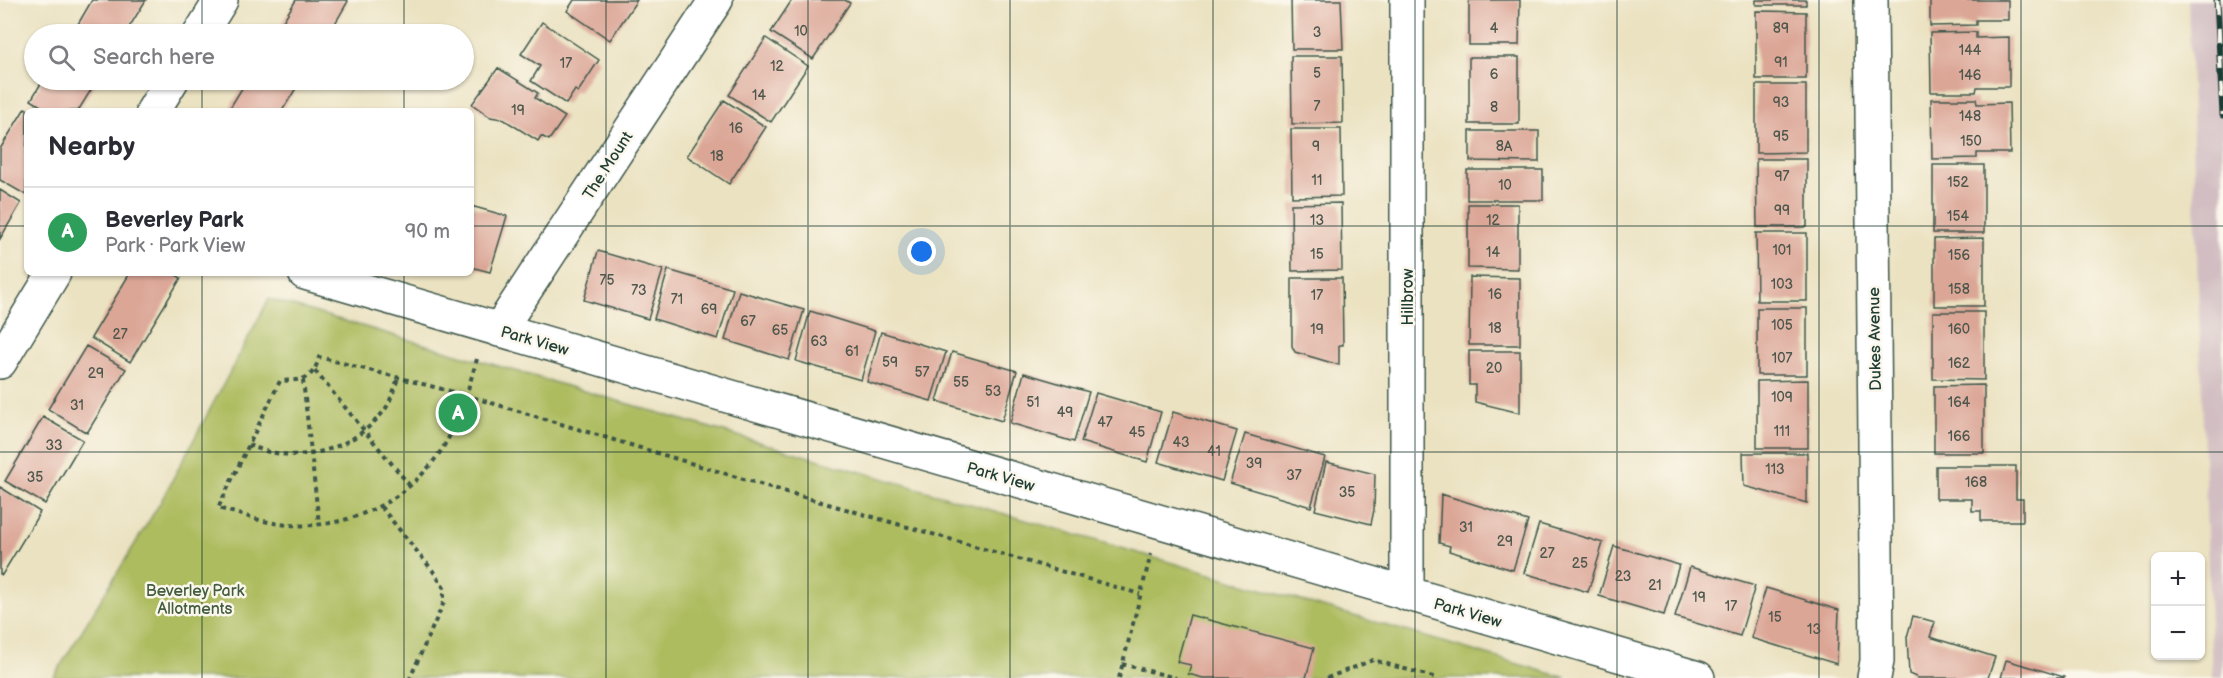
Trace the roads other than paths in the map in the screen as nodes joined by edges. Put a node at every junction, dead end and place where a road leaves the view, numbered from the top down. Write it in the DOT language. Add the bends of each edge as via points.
graph roads {
  1 [pos="221,0"];
  2 [pos="716,0"];
  3 [pos="1407,0"];
  4 [pos="1871,0"];
  5 [pos="206,24"];
  6 [pos="166,90"];
  7 [pos="155,108"];
  8 [pos="52,276"];
  9 [pos="315,276"];
  10 [pos="494,328"];
  11 [pos="0,362"];
  12 [pos="1407,594"];
  13 [pos="1698,678"];
  14 [pos="1875,678"];
  1 -- 5 [label="street"];
  2 -- 10 [label="street, The Mount"];
  3 -- 12 [label="street, Hillbrow"];
  4 -- 14 [label="street, Dukes Avenue"];
  6 -- 7 [label="street"];
  8 -- 11 [label="street"];
  9 -- 10 [label="street, Park View"];
  10 -- 12 [label="street, Park View"];
  12 -- 13 [label="street, Park View"];
}
